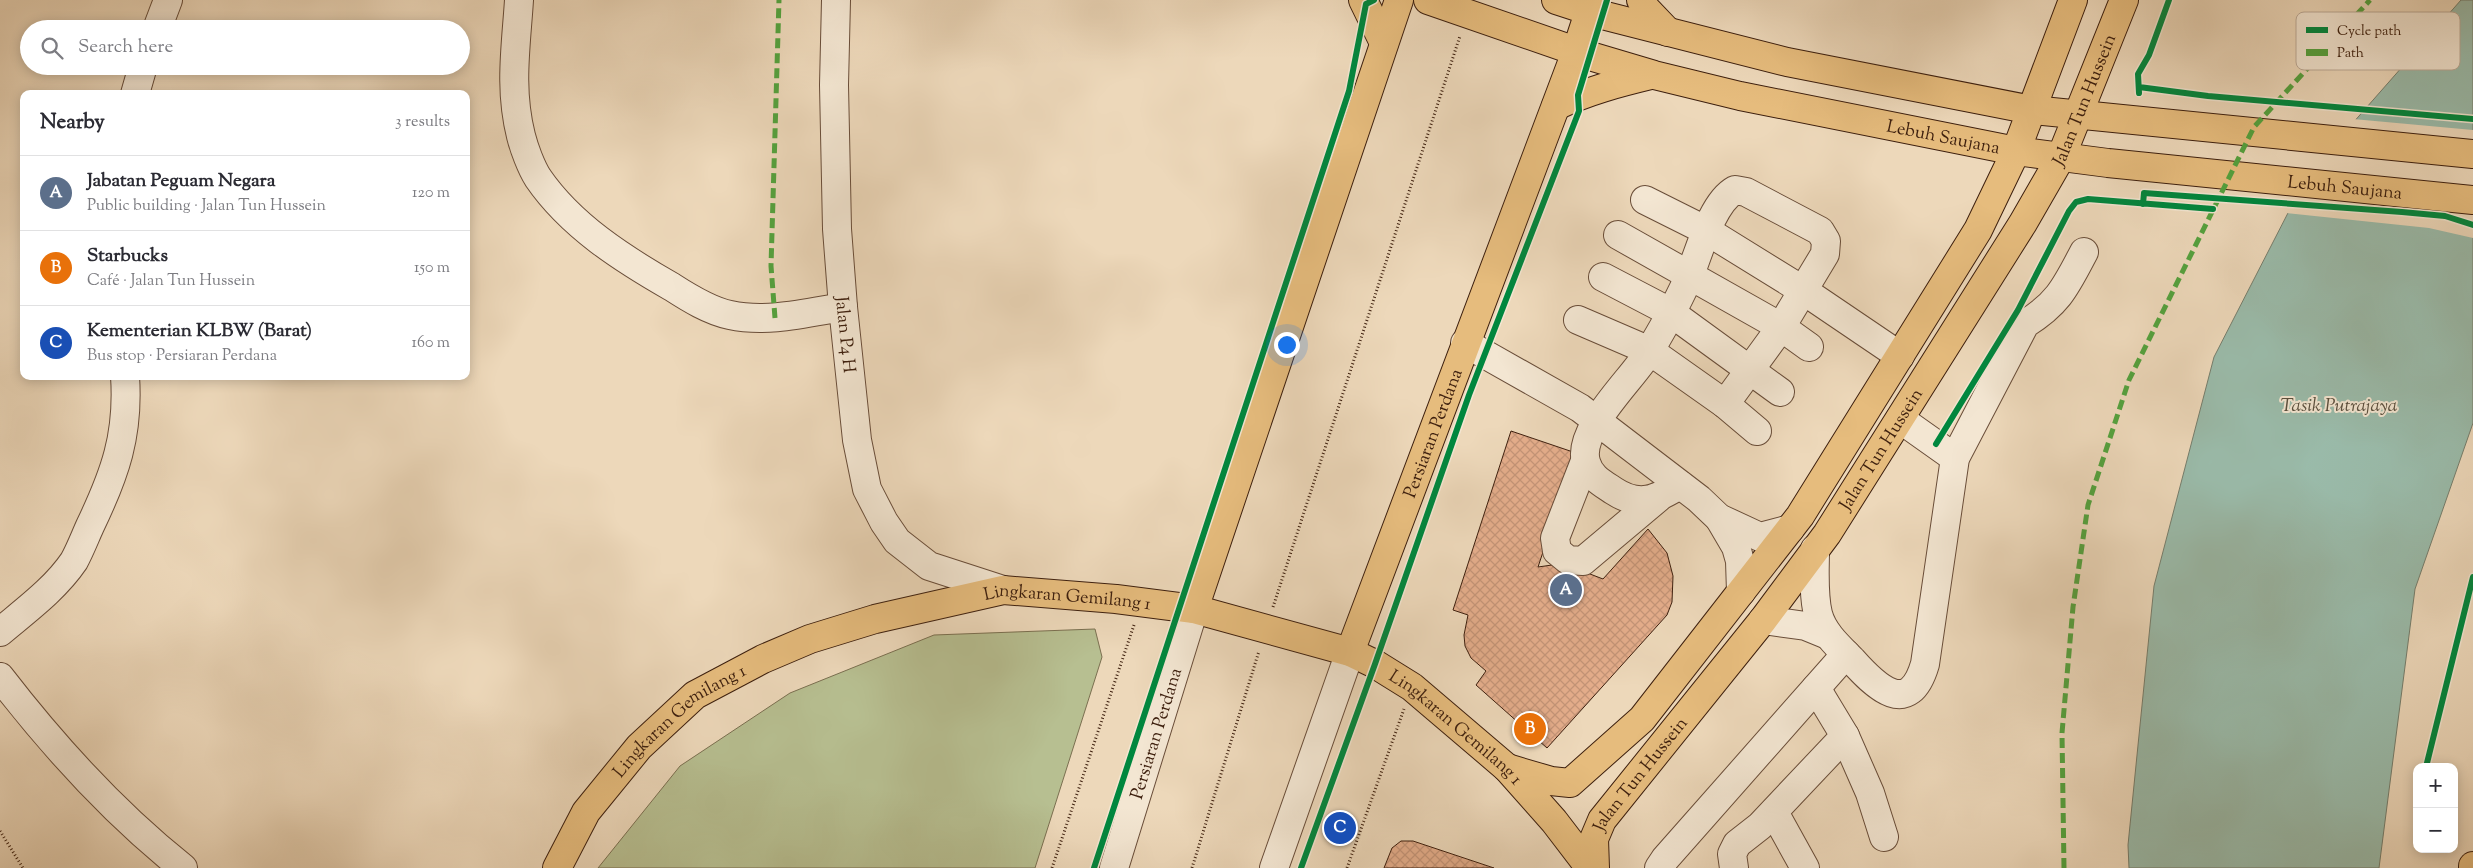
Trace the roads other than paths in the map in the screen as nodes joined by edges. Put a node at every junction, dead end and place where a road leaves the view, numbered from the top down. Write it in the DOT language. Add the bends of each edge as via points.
graph roads {
  1 [pos="168,0"];
  2 [pos="519,0"];
  3 [pos="836,0"];
  4 [pos="1363,0"];
  5 [pos="1398,0"];
  6 [pos="1428,0"];
  7 [pos="1556,0"];
  8 [pos="1641,0"];
  9 [pos="2073,0"];
  10 [pos="2124,0"];
  11 [pos="1591,6"];
  12 [pos="160,20"];
  13 [pos="1668,32"];
  14 [pos="1384,43"];
  15 [pos="1576,52"];
  16 [pos="140,75"];
  17 [pos="1654,75"];
  18 [pos="136,90"];
  19 [pos="1556,106"];
  20 [pos="2032,110"];
  21 [pos="2076,116"];
  22 [pos="2016,150"];
  23 [pos="2473,154"];
  24 [pos="2061,156"];
  25 [pos="2436,197"];
  26 [pos="1644,200"];
  27 [pos="2473,200"];
  28 [pos="2473,208"];
  29 [pos="1707,231"];
  30 [pos="1618,235"];
  31 [pos="2084,252"];
  32 [pos="1690,274"];
  33 [pos="1603,277"];
  34 [pos="1804,290"];
  35 [pos="843,307"];
  36 [pos="1670,312"];
  37 [pos="1578,320"];
  38 [pos="1781,327"];
  39 [pos="1465,344"];
  40 [pos="1809,347"];
  41 [pos="1650,351"];
  42 [pos="1900,356"];
  43 [pos="1750,370"];
  44 [pos="125,380"];
  45 [pos="1780,392"];
  46 [pos="1725,404"];
  47 [pos="1900,419"];
  48 [pos="1596,421"];
  49 [pos="1757,431"];
  50 [pos="1955,458"];
  51 [pos="1585,461"];
  52 [pos="1669,491"];
  53 [pos="1719,518"];
  54 [pos="1790,529"];
  55 [pos="1815,549"];
  56 [pos="1003,590"];
  57 [pos="1741,592"];
  58 [pos="1194,609"];
  59 [pos="1763,620"];
  60 [pos="0,632"];
  61 [pos="1837,644"];
  62 [pos="1350,652"];
  63 [pos="0,677"];
  64 [pos="1816,688"];
  65 [pos="1845,736"];
  66 [pos="1507,768"];
  67 [pos="1774,812"];
  68 [pos="1884,837"];
  69 [pos="182,868"];
  70 [pos="557,868"];
  71 [pos="1114,868"];
  72 [pos="1274,868"];
  73 [pos="1590,868"];
  74 [pos="1595,868"];
  75 [pos="1659,868"];
  76 [pos="1734,868"];
  77 [pos="1805,868"];
  1 -- 12 [label="street"];
  2 -- 35 [label="street" via="513,86 521,136 537,177 564,209 639,268 691,299 730,315 775,318"];
  3 -- 35 [label="street, Jalan P4 H" via="834,114"];
  4 -- 14 [label="main road"];
  5 -- 14 [label="main road, Persiaran Perdana"];
  6 -- 15 [label="main road, Lebuh Saujana"];
  7 -- 11 [label="main road"];
  8 -- 13 [label="main road"];
  9 -- 20 [label="main road, Jalan Tun Hussein"];
  10 -- 21 [label="main road, Jalan Tun Hussein"];
  11 -- 13 [label="main road"];
  11 -- 15 [label="main road, Persiaran Perdana"];
  13 -- 20 [label="main road" via="1787,62"];
  14 -- 58 [label="main road, Persiaran Perdana"];
  15 -- 17 [label="main road, Lebuh Saujana"];
  15 -- 19 [label="main road, Persiaran Perdana"];
  16 -- 18 [label="street"];
  17 -- 19 [label="main road" via="1578,95"];
  17 -- 22 [label="main road, Lebuh Saujana" via="1740,96"];
  19 -- 39 [label="main road, Persiaran Perdana"];
  20 -- 21 [label="main road"];
  20 -- 22 [label="main road, Jalan Tun Hussein"];
  21 -- 23 [label="main road"];
  21 -- 24 [label="main road, Jalan Tun Hussein"];
  22 -- 24 [label="main road, Lebuh Saujana"];
  22 -- 42 [label="main road, Jalan Tun Hussein" via="1978,230"];
  24 -- 25 [label="main road, Lebuh Saujana"];
  24 -- 47 [label="main road, Jalan Tun Hussein" via="2023,223"];
  25 -- 27 [label="main road, Lebuh Saujana"];
  25 -- 28 [label="main road"];
  26 -- 29 [label="street"];
  29 -- 32 [label="street"];
  29 -- 34 [label="street"];
  29 -- 34 [label="street" via="1727,194 1735,190 1746,192 1820,231 1826,241 1825,254"];
  30 -- 32 [label="street"];
  31 -- 50 [label="street" via="2060,297 2025,324"];
  32 -- 36 [label="street"];
  32 -- 38 [label="street"];
  33 -- 36 [label="street"];
  34 -- 38 [label="street"];
  34 -- 42 [label="street"];
  35 -- 56 [label="street, Jalan P4 H" via="857,440 867,489 884,522 897,541 929,566"];
  36 -- 41 [label="street"];
  36 -- 43 [label="street"];
  37 -- 41 [label="street"];
  38 -- 40 [label="street"];
  38 -- 43 [label="street"];
  39 -- 48 [label="street" via="1580,408"];
  39 -- 62 [label="main road, Persiaran Perdana"];
  41 -- 46 [label="street"];
  41 -- 48 [label="street"];
  42 -- 54 [label="main road, Jalan Tun Hussein"];
  43 -- 45 [label="street"];
  43 -- 46 [label="street"];
  44 -- 60 [label="street" via="127,409 118,460 74,561 48,591"];
  46 -- 49 [label="street"];
  47 -- 50 [label="street"];
  47 -- 55 [label="main road, Jalan Tun Hussein"];
  48 -- 51 [label="street" via="1587,441"];
  48 -- 52 [label="street"];
  50 -- 61 [label="street" via="1922,674 1915,687 1903,695 1890,694 1865,677"];
  51 -- 52 [label="street" via="1592,476 1620,495 1636,501"];
  51 -- 52 [label="street" via="1555,538 1557,550 1568,560 1583,561"];
  52 -- 53 [label="street"];
  53 -- 54 [label="street" via="1760,537"];
  53 -- 57 [label="street" via="1736,547"];
  54 -- 57 [label="main road, Jalan Tun Hussein"];
  55 -- 59 [label="main road, Jalan Tun Hussein"];
  55 -- 61 [label="street" via="1818,615"];
  56 -- 58 [label="main road, Lingkaran Gemilang 1"];
  56 -- 70 [label="main road, Lingkaran Gemilang 1" via="875,619 810,639 763,659 695,695 639,747 586,812"];
  57 -- 66 [label="main road, Jalan Tun Hussein" via="1642,719 1570,783"];
  58 -- 62 [label="main road, Lingkaran Gemilang 1"];
  58 -- 71 [label="street, Persiaran Perdana"];
  59 -- 61 [label="street" via="1806,626"];
  59 -- 74 [label="main road, Jalan Tun Hussein" via="1602,820 1594,839"];
  61 -- 64 [label="street"];
  62 -- 66 [label="main road, Lingkaran Gemilang 1" via="1412,687"];
  62 -- 72 [label="street, Persiaran Perdana"];
  63 -- 69 [label="street" via="48,738 143,837"];
  64 -- 65 [label="street"];
  64 -- 75 [label="street"];
  65 -- 67 [label="street"];
  65 -- 68 [label="street" via="1870,793"];
  66 -- 73 [label="main road, Lingkaran Gemilang 1"];
  67 -- 76 [label="street" via="1738,844 1732,854"];
  67 -- 77 [label="street"];
}
